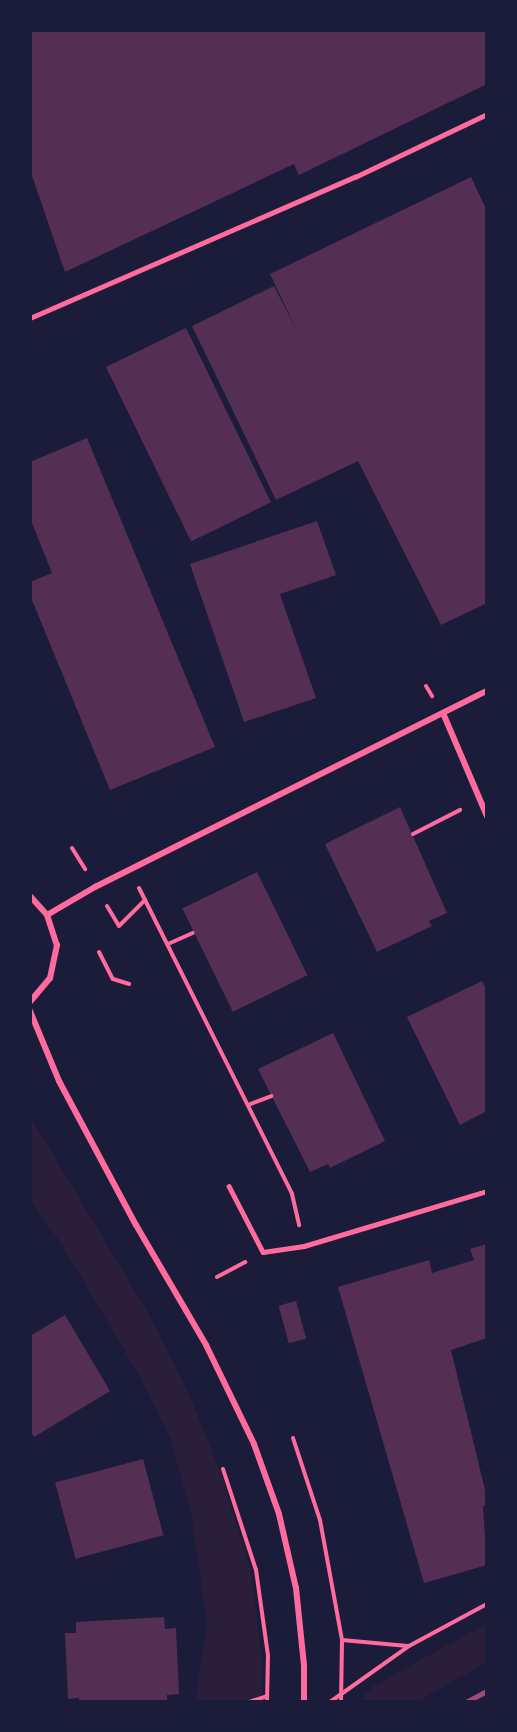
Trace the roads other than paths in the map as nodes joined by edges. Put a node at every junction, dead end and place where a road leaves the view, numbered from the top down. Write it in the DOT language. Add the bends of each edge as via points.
graph roads {
  1 [pos="487,114"];
  2 [pos="30,318"];
  3 [pos="487,691"];
  4 [pos="443,713"];
  5 [pos="487,816"];
  6 [pos="30,896"];
  7 [pos="47,915"];
  8 [pos="30,1002"];
  9 [pos="30,1011"];
  10 [pos="229,1186"];
  11 [pos="487,1191"];
  12 [pos="304,1702"];
  1 -- 2 [label="lane" via="355,177"];
  3 -- 4 [label="street"];
  4 -- 5 [label="street"];
  4 -- 7 [label="street"];
  6 -- 7 [label="street"];
  7 -- 8 [label="street" via="54,928 56,962 50,978"];
  9 -- 12 [label="street" via="59,1081 206,1345 254,1444 279,1514 296,1588"];
  10 -- 11 [label="lane" via="263,1252 304,1246"];
}
